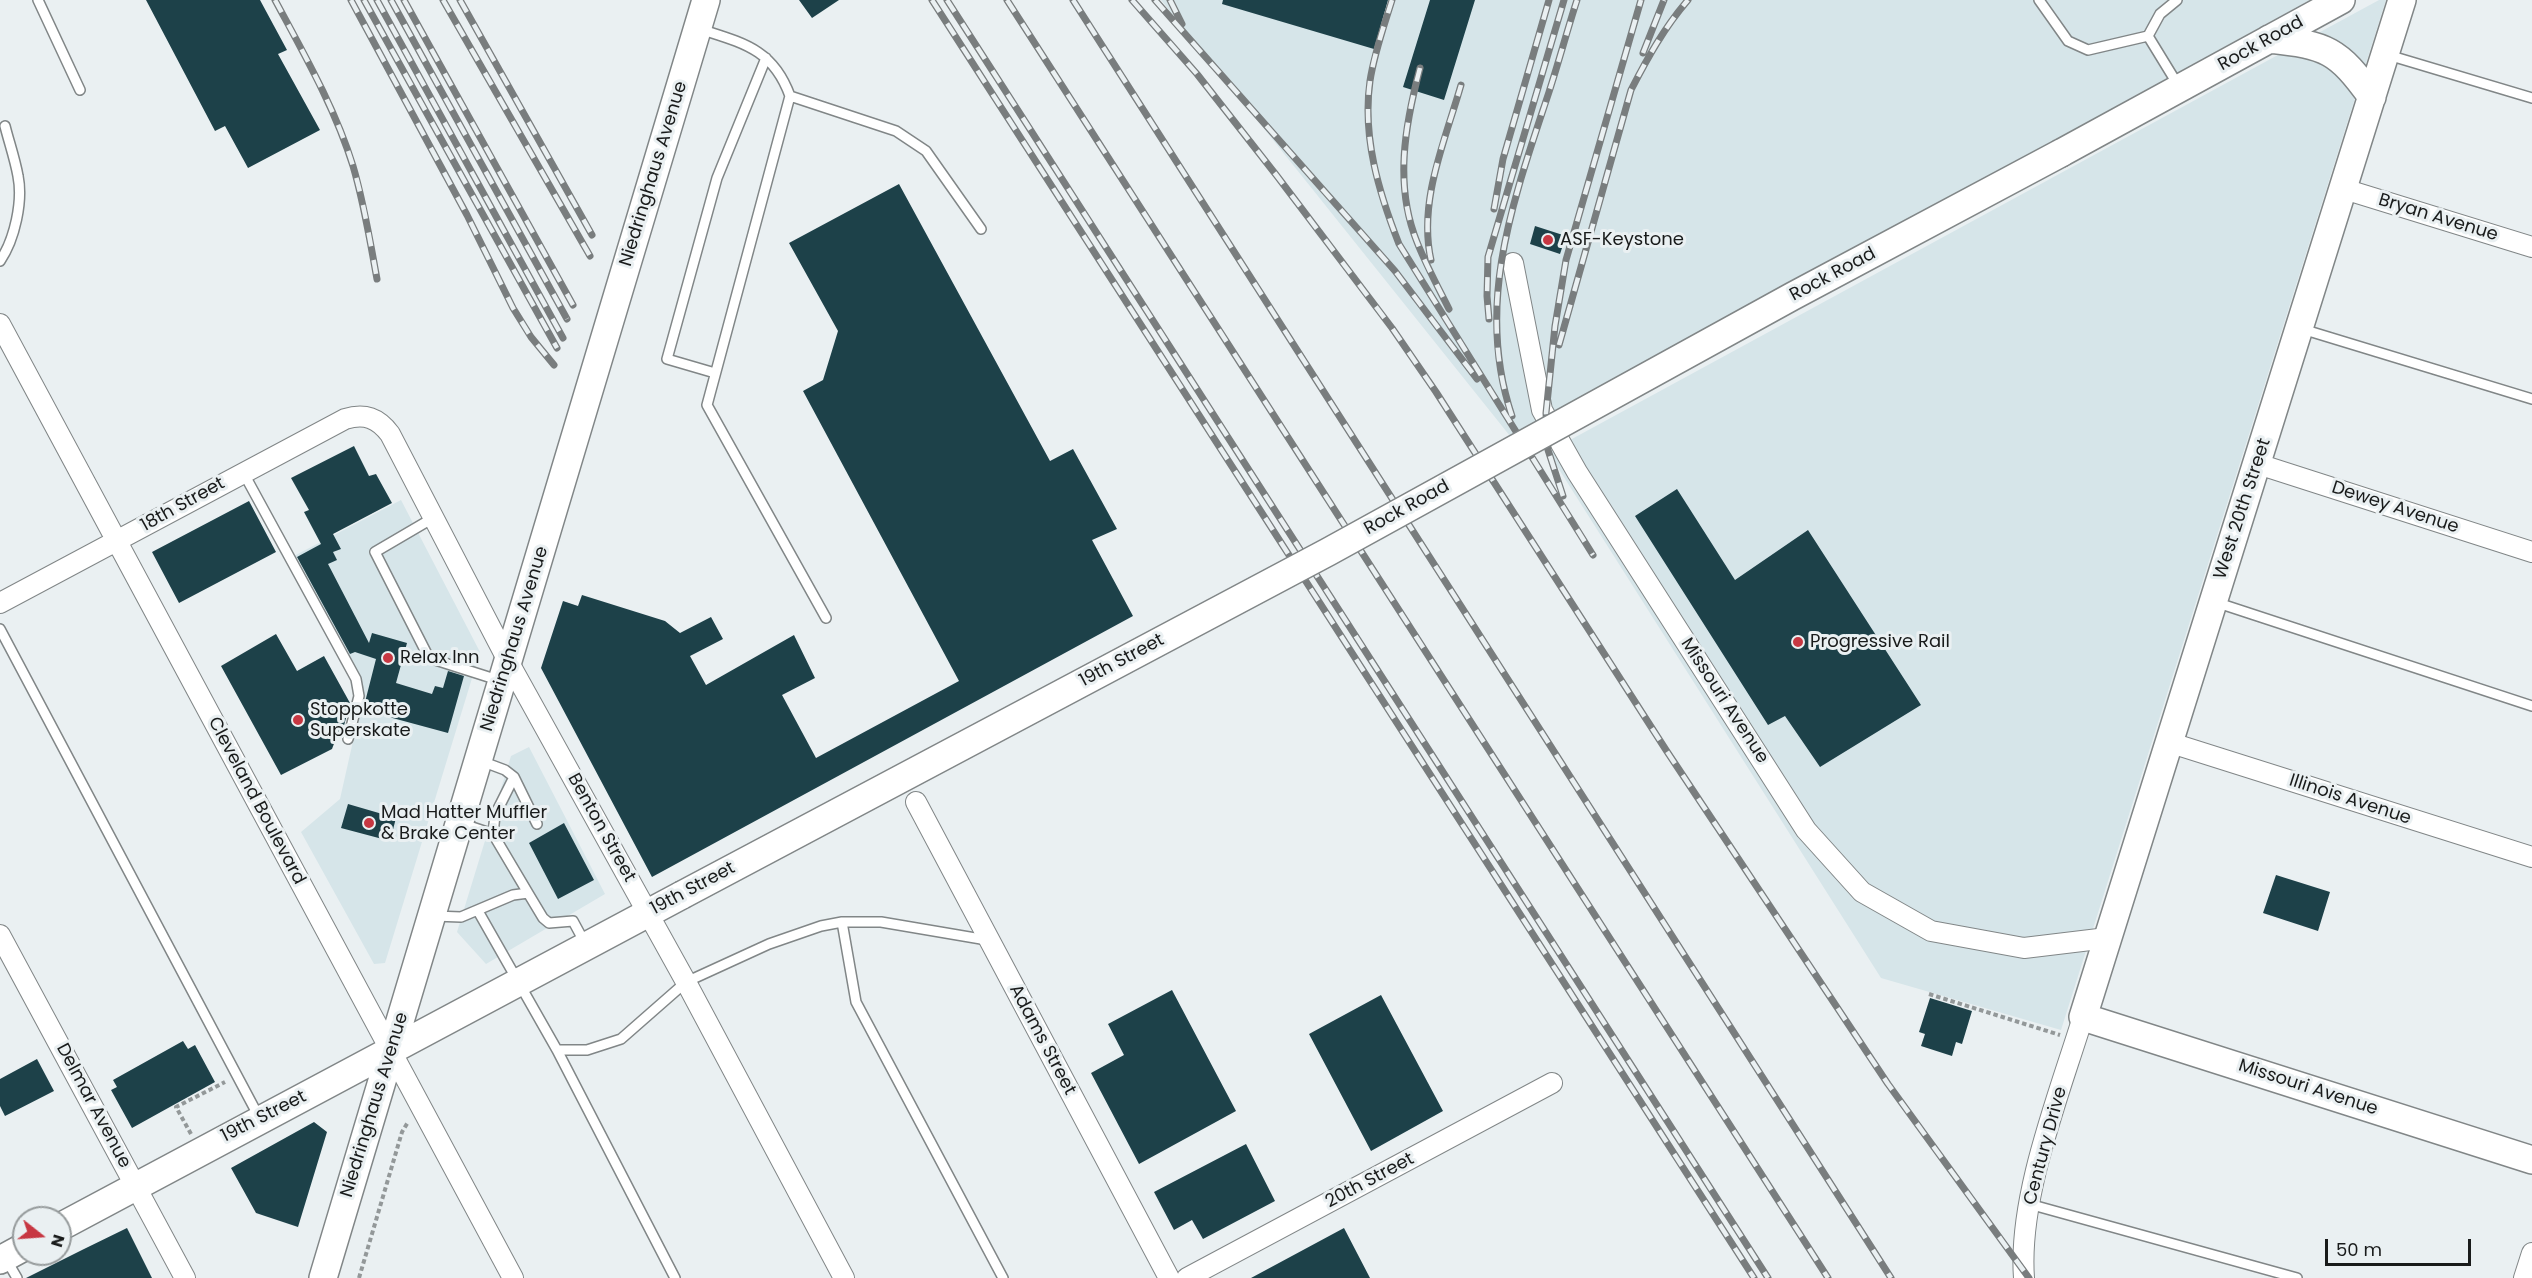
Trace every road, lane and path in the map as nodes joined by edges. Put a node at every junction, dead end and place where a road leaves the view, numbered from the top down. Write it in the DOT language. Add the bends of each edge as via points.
graph roads {
  1 [pos="38,0"];
  2 [pos="706,0"];
  3 [pos="2039,0"];
  4 [pos="2177,0"];
  5 [pos="2341,0"];
  6 [pos="2402,0"];
  7 [pos="698,29"];
  8 [pos="2148,36"];
  9 [pos="2270,39"];
  10 [pos="2385,54"];
  11 [pos="765,58"];
  12 [pos="2180,88"];
  13 [pos="80,90"];
  14 [pos="790,96"];
  15 [pos="2372,97"];
  16 [pos="2532,98"];
  17 [pos="5,126"];
  18 [pos="2344,189"];
  19 [pos="981,229"];
  20 [pos="2532,247"];
  21 [pos="0,261"];
  22 [pos="1513,263"];
  23 [pos="0,324"];
  24 [pos="2300,328"];
  25 [pos="715,373"];
  26 [pos="2532,399"];
  27 [pos="369,417"];
  28 [pos="2258,464"];
  29 [pos="243,472"];
  30 [pos="433,518"];
  31 [pos="116,541"];
  32 [pos="1328,552"];
  33 [pos="2532,552"];
  34 [pos="2214,601"];
  35 [pos="0,603"];
  36 [pos="826,618"];
  37 [pos="0,630"];
  38 [pos="505,671"];
  39 [pos="2532,706"];
  40 [pos="348,739"];
  41 [pos="2168,742"];
  42 [pos="479,760"];
  43 [pos="514,777"];
  44 [pos="916,802"];
  45 [pos="460,823"];
  46 [pos="537,824"];
  47 [pos="493,834"];
  48 [pos="2532,857"];
  49 [pos="528,893"];
  50 [pos="478,911"];
  51 [pos="648,913"];
  52 [pos="432,916"];
  53 [pos="842,922"];
  54 [pos="0,935"];
  55 [pos="2107,938"];
  56 [pos="989,940"];
  57 [pos="587,946"];
  58 [pos="520,982"];
  59 [pos="686,982"];
  60 [pos="1929,994"];
  61 [pos="2079,1029"];
  62 [pos="557,1050"];
  63 [pos="392,1052"];
  64 [pos="236,1077"];
  65 [pos="1552,1083"];
  66 [pos="418,1103"];
  67 [pos="261,1120"];
  68 [pos="201,1150"];
  69 [pos="2532,1160"];
  70 [pos="136,1186"];
  71 [pos="2029,1204"];
  72 [pos="72,1221"];
  73 [pos="2532,1253"];
  74 [pos="185,1278"];
  75 [pos="323,1278"];
  76 [pos="358,1278"];
  77 [pos="513,1278"];
  78 [pos="675,1278"];
  79 [pos="844,1278"];
  80 [pos="1003,1278"];
  81 [pos="1169,1278"];
  82 [pos="1187,1278"];
  83 [pos="2024,1278"];
  84 [pos="2297,1278"];
  85 [pos="2524,1278"];
  1 -- 13 [label="lane"];
  2 -- 7 [label="street, Niedringhaus Avenue"];
  3 -- 8 [label="lane" via="2068,42 2088,50"];
  4 -- 8 [label="lane" via="2160,15"];
  5 -- 9 [label="street, Rock Road"];
  6 -- 10 [label="street, West 20th Street"];
  7 -- 11 [label="lane" via="749,45"];
  7 -- 38 [label="street, Niedringhaus Avenue"];
  8 -- 12 [label="lane"];
  9 -- 12 [label="street, Rock Road"];
  9 -- 15 [label="street" via="2307,43 2331,51 2351,68"];
  10 -- 15 [label="street, West 20th Street"];
  10 -- 16 [label="lane"];
  11 -- 14 [label="lane" via="783,75"];
  11 -- 25 [label="lane" via="717,178 667,359"];
  12 -- 32 [label="street, Rock Road, bridge"];
  14 -- 19 [label="lane" via="896,131 926,151"];
  14 -- 25 [label="lane"];
  15 -- 18 [label="street, West 20th Street"];
  17 -- 21 [label="lane" via="19,177 17,210"];
  18 -- 20 [label="street, Bryan Avenue"];
  18 -- 24 [label="street, West 20th Street"];
  22 -- 55 [label="street, Missouri Avenue" via="1542,410 1577,472 1806,830 1862,891 1931,931 2024,948"];
  23 -- 31 [label="street, Cleveland Boulevard"];
  24 -- 26 [label="lane"];
  24 -- 28 [label="street, West 20th Street"];
  25 -- 36 [label="lane" via="707,405"];
  27 -- 29 [label="street, 18th Street" via="345,419"];
  27 -- 30 [label="street, Benton Street" via="382,423 390,434"];
  28 -- 33 [label="street, Dewey Avenue"];
  28 -- 34 [label="street, West 20th Street"];
  29 -- 31 [label="street, 18th Street"];
  29 -- 40 [label="lane" via="356,679 359,696"];
  30 -- 38 [label="street, Benton Street"];
  30 -- 38 [label="lane" via="375,552 429,658"];
  31 -- 35 [label="street, 18th Street"];
  31 -- 63 [label="street, Cleveland Boulevard"];
  32 -- 51 [label="street, 19th Street, bridge"];
  34 -- 39 [label="lane"];
  34 -- 41 [label="street, West 20th Street"];
  37 -- 64 [label="lane"];
  38 -- 42 [label="street, Niedringhaus Avenue"];
  38 -- 51 [label="street, Benton Street"];
  41 -- 48 [label="street, Illinois Avenue"];
  41 -- 55 [label="street, West 20th Street"];
  42 -- 43 [label="lane"];
  42 -- 45 [label="street, Niedringhaus Avenue"];
  43 -- 46 [label="lane"];
  43 -- 47 [label="lane" via="495,815"];
  44 -- 56 [label="street, Adams Street"];
  45 -- 47 [label="lane"];
  45 -- 52 [label="street, Niedringhaus Avenue"];
  47 -- 49 [label="lane"];
  49 -- 50 [label="lane" via="513,895"];
  49 -- 57 [label="lane" via="549,923 573,921"];
  50 -- 52 [label="lane" via="461,917"];
  50 -- 58 [label="lane"];
  51 -- 57 [label="street, 19th Street"];
  51 -- 59 [label="street, Benton Street"];
  52 -- 63 [label="street, Niedringhaus Avenue"];
  53 -- 56 [label="lane" via="881,922"];
  53 -- 59 [label="lane" via="800,932"];
  53 -- 80 [label="lane" via="856,1002"];
  54 -- 70 [label="street, Delmar Avenue"];
  55 -- 61 [label="street, West 20th Street"];
  56 -- 81 [label="street, Adams Street"];
  57 -- 58 [label="street, 19th Street"];
  58 -- 62 [label="lane"];
  58 -- 63 [label="street, 19th Street"];
  59 -- 62 [label="lane" via="621,1039 587,1050"];
  59 -- 79 [label="street, Benton Street"];
  60 -- 61 [label="path"];
  61 -- 69 [label="street, Missouri Avenue"];
  61 -- 71 [label="street, Century Drive"];
  62 -- 78 [label="lane"];
  63 -- 66 [label="street, Cleveland Boulevard"];
  63 -- 67 [label="street, 19th Street"];
  63 -- 75 [label="street, Niedringhaus Avenue"];
  64 -- 67 [label="lane"];
  64 -- 68 [label="path" via="176,1107"];
  65 -- 82 [label="street, 20th Street"];
  66 -- 76 [label="path" via="402,1132"];
  66 -- 77 [label="street, Cleveland Boulevard"];
  67 -- 68 [label="street, 19th Street"];
  68 -- 70 [label="street, 19th Street"];
  70 -- 72 [label="street, 19th Street"];
  70 -- 74 [label="street, Delmar Avenue"];
  71 -- 83 [label="street, Century Drive"];
  71 -- 84 [label="lane"];
  73 -- 85 [label="street"];
}
